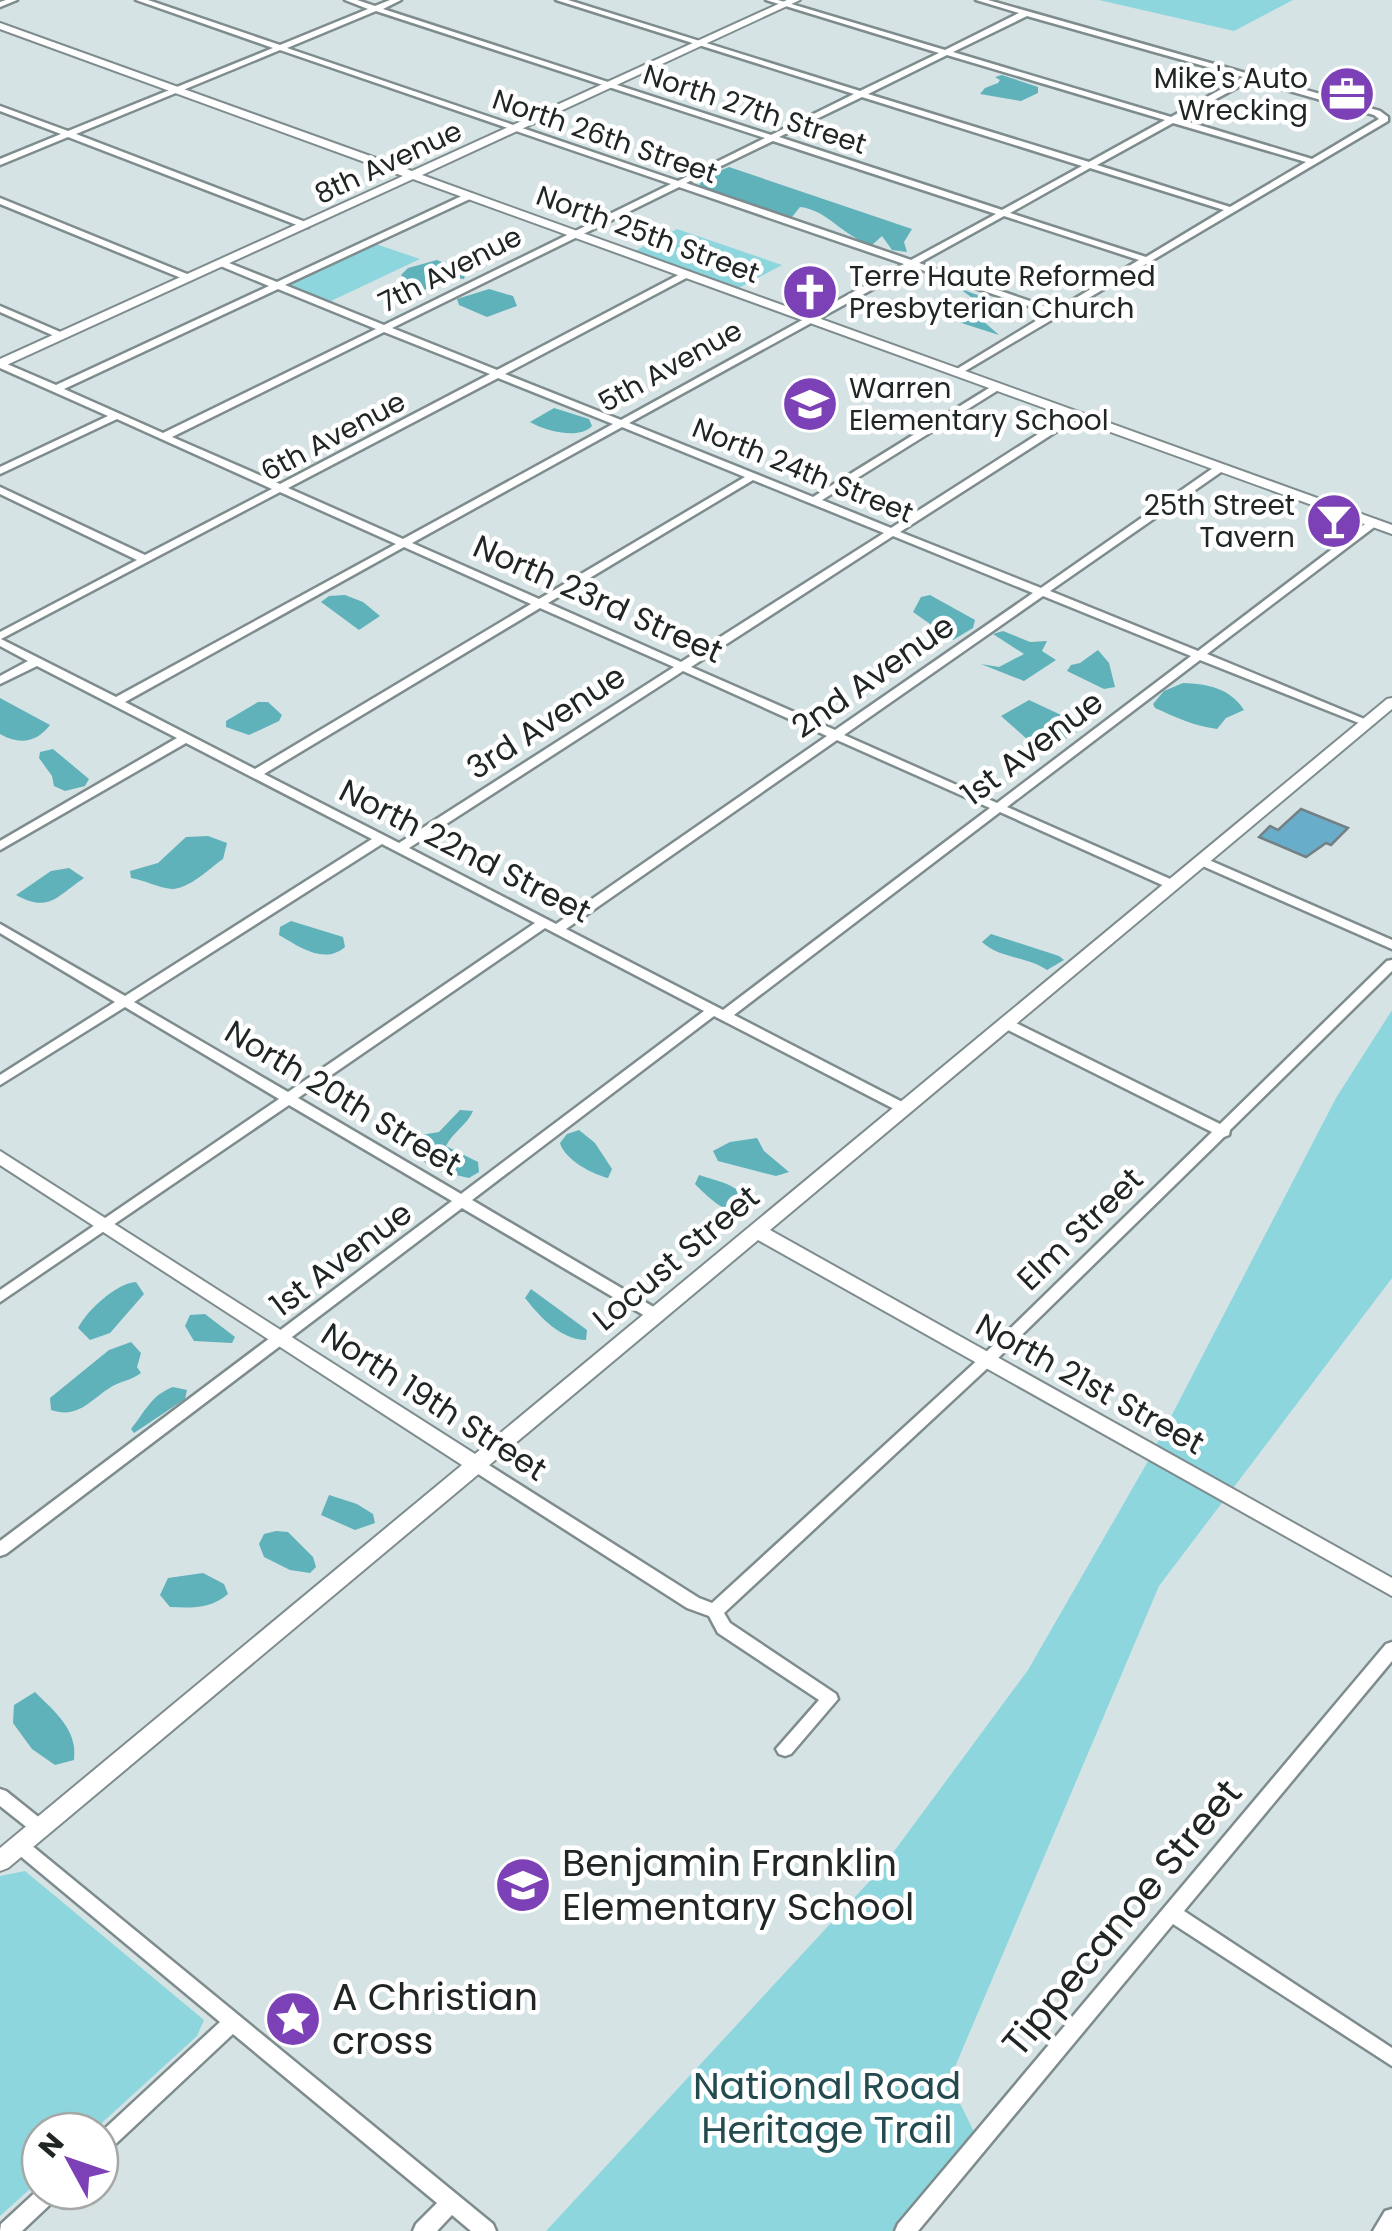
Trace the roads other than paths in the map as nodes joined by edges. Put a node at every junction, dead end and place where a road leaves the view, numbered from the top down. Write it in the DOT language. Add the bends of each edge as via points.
graph roads {
  1 [pos="13,0"];
  2 [pos="140,0"];
  3 [pos="349,0"];
  4 [pos="397,0"];
  5 [pos="560,0"];
  6 [pos="770,0"];
  7 [pos="980,0"];
  8 [pos="790,2"];
  9 [pos="0,5"];
  10 [pos="376,9"];
  11 [pos="1026,13"];
  12 [pos="0,26"];
  13 [pos="699,43"];
  14 [pos="278,48"];
  15 [pos="947,52"];
  16 [pos="1250,77"];
  17 [pos="609,85"];
  18 [pos="177,90"];
  19 [pos="861,94"];
  20 [pos="0,108"];
  21 [pos="1172,120"];
  22 [pos="513,128"];
  23 [pos="68,134"];
  24 [pos="770,138"];
  25 [pos="0,162"];
  26 [pos="1314,162"];
  27 [pos="1088,165"];
  28 [pos="413,175"];
  29 [pos="674,184"];
  30 [pos="469,196"];
  31 [pos="0,201"];
  32 [pos="1232,210"];
  33 [pos="1000,213"];
  34 [pos="304,225"];
  35 [pos="572,233"];
  36 [pos="1147,260"];
  37 [pos="221,263"];
  38 [pos="906,264"];
  39 [pos="687,274"];
  40 [pos="189,278"];
  41 [pos="276,285"];
  42 [pos="0,308"];
  43 [pos="1057,314"];
  44 [pos="807,318"];
  45 [pos="382,328"];
  46 [pos="62,336"];
  47 [pos="0,364"];
  48 [pos="957,372"];
  49 [pos="497,374"];
  50 [pos="997,387"];
  51 [pos="58,388"];
  52 [pos="118,414"];
  53 [pos="1074,415"];
  54 [pos="619,423"];
  55 [pos="165,436"];
  56 [pos="1220,468"];
  57 [pos="0,472"];
  58 [pos="753,476"];
  59 [pos="283,488"];
  60 [pos="0,490"];
  61 [pos="814,501"];
  62 [pos="1373,523"];
  63 [pos="1392,530"];
  64 [pos="892,532"];
  65 [pos="405,543"];
  66 [pos="146,560"];
  67 [pos="1041,592"];
  68 [pos="541,603"];
  69 [pos="0,639"];
  70 [pos="1199,655"];
  71 [pos="38,661"];
  72 [pos="683,666"];
  73 [pos="0,681"];
  74 [pos="116,702"];
  75 [pos="1383,714"];
  76 [pos="836,735"];
  77 [pos="186,738"];
  78 [pos="256,774"];
  79 [pos="999,808"];
  80 [pos="381,839"];
  81 [pos="0,846"];
  82 [pos="400,848"];
  83 [pos="1202,861"];
  84 [pos="1174,885"];
  85 [pos="550,926"];
  86 [pos="0,928"];
  87 [pos="1392,945"];
  88 [pos="1392,964"];
  89 [pos="125,1002"];
  90 [pos="719,1013"];
  91 [pos="1007,1024"];
  92 [pos="0,1081"];
  93 [pos="288,1098"];
  94 [pos="905,1109"];
  95 [pos="1224,1132"];
  96 [pos="0,1157"];
  97 [pos="463,1201"];
  98 [pos="105,1225"];
  99 [pos="758,1232"];
  100 [pos="0,1297"];
  101 [pos="658,1316"];
  102 [pos="280,1338"];
  103 [pos="987,1360"];
  104 [pos="478,1466"];
  105 [pos="0,1550"];
  106 [pos="1392,1588"];
  107 [pos="716,1611"];
  108 [pos="1392,1650"];
  109 [pos="785,1749"];
  110 [pos="0,1796"];
  111 [pos="40,1828"];
  112 [pos="19,1846"];
  113 [pos="0,1862"];
  114 [pos="1173,1914"];
  115 [pos="232,2023"];
  116 [pos="1392,2058"];
  117 [pos="120,2127"];
  118 [pos="450,2204"];
  119 [pos="30,2211"];
  120 [pos="1392,2218"];
  121 [pos="8,2231"];
  122 [pos="423,2231"];
  123 [pos="486,2231"];
  124 [pos="905,2231"];
  125 [pos="1383,2231"];
  1 -- 9 [label="street"];
  2 -- 14 [label="street, North 26th Street"];
  3 -- 10 [label="street, North 27th Street"];
  4 -- 10 [label="street"];
  5 -- 13 [label="street"];
  6 -- 8 [label="street"];
  7 -- 11 [label="street"];
  8 -- 13 [label="street, 8th Avenue"];
  8 -- 15 [label="street"];
  10 -- 14 [label="street"];
  10 -- 17 [label="street, North 27th Street"];
  11 -- 15 [label="street, 7th Avenue"];
  11 -- 16 [label="street"];
  12 -- 18 [label="street, North 25th Street"];
  13 -- 17 [label="street, 8th Avenue"];
  13 -- 19 [label="street"];
  14 -- 18 [label="street"];
  14 -- 22 [label="street, North 26th Street"];
  15 -- 19 [label="street, 7th Avenue"];
  15 -- 21 [label="street"];
  16 -- 21 [label="street, 5th Avenue"];
  16 -- 26 [label="street" via="1384,116"];
  17 -- 22 [label="street, 8th Avenue"];
  17 -- 24 [label="street, North 27th Street"];
  18 -- 23 [label="street"];
  18 -- 28 [label="street, North 25th Street"];
  19 -- 24 [label="street, 7th Avenue"];
  19 -- 27 [label="street"];
  20 -- 23 [label="street"];
  21 -- 26 [label="street"];
  21 -- 27 [label="street, 5th Avenue"];
  22 -- 28 [label="street, 8th Avenue"];
  22 -- 29 [label="street, North 26th Street"];
  23 -- 25 [label="street"];
  23 -- 34 [label="street"];
  24 -- 29 [label="street, 7th Avenue"];
  24 -- 33 [label="street, North 27th Street"];
  26 -- 32 [label="street"];
  27 -- 32 [label="street"];
  27 -- 33 [label="street, 5th Avenue"];
  28 -- 30 [label="street, North 25th Street"];
  28 -- 34 [label="street, 8th Avenue"];
  29 -- 35 [label="street, 7th Avenue"];
  29 -- 38 [label="street, North 26th Street"];
  30 -- 35 [label="street, North 25th Street"];
  30 -- 41 [label="street"];
  31 -- 40 [label="street"];
  32 -- 36 [label="street"];
  33 -- 36 [label="street, North 27th Street"];
  33 -- 38 [label="street, 5th Avenue"];
  34 -- 37 [label="street, 8th Avenue"];
  35 -- 39 [label="street, North 25th Street"];
  35 -- 45 [label="street, 7th Avenue"];
  36 -- 43 [label="street"];
  37 -- 40 [label="street, 8th Avenue"];
  37 -- 41 [label="street, North 24th Street"];
  38 -- 43 [label="street, North 26th Street"];
  38 -- 44 [label="street, 5th Avenue"];
  39 -- 44 [label="street, North 25th Street"];
  39 -- 49 [label="street, 6th Avenue"];
  40 -- 46 [label="street, 8th Avenue"];
  41 -- 45 [label="street, North 24th Street"];
  41 -- 51 [label="street"];
  42 -- 46 [label="street"];
  43 -- 48 [label="street"];
  44 -- 48 [label="street, North 25th Street"];
  44 -- 54 [label="street, 5th Avenue"];
  45 -- 49 [label="street, North 24th Street"];
  45 -- 55 [label="street, 7th Avenue"];
  46 -- 47 [label="street, 8th Avenue"];
  47 -- 51 [label="street, North 23rd Street"];
  48 -- 50 [label="street, North 25th Street"];
  49 -- 54 [label="street, North 24th Street"];
  49 -- 59 [label="street, 6th Avenue"];
  50 -- 53 [label="street, North 25th Street"];
  50 -- 61 [label="street"];
  51 -- 52 [label="street, North 23rd Street"];
  52 -- 55 [label="street, North 23rd Street"];
  52 -- 57 [label="street"];
  53 -- 56 [label="street, North 25th Street"];
  53 -- 64 [label="street, 3rd Avenue"];
  54 -- 58 [label="street, North 24th Street"];
  54 -- 65 [label="street, 5th Avenue"];
  55 -- 59 [label="street, North 23rd Street"];
  56 -- 62 [label="street, North 25th Street"];
  56 -- 67 [label="street, 2nd Avenue"];
  58 -- 61 [label="street, North 24th Street"];
  58 -- 68 [label="street"];
  59 -- 65 [label="street, North 23rd Street"];
  59 -- 66 [label="street, 6th Avenue"];
  60 -- 66 [label="street"];
  61 -- 64 [label="street, North 24th Street"];
  62 -- 63 [label="street, North 25th Street"];
  62 -- 70 [label="street, 1st Avenue"];
  64 -- 67 [label="street, North 24th Street"];
  64 -- 72 [label="street, 3rd Avenue"];
  65 -- 68 [label="street, North 23rd Street"];
  65 -- 74 [label="street, 5th Avenue"];
  66 -- 69 [label="street, 6th Avenue"];
  67 -- 70 [label="street, North 24th Street"];
  67 -- 76 [label="street, 2nd Avenue"];
  68 -- 72 [label="street, North 23rd Street"];
  68 -- 78 [label="street"];
  69 -- 71 [label="street, North 22nd Street"];
  70 -- 75 [label="street, North 24th Street"];
  70 -- 79 [label="street, 1st Avenue"];
  71 -- 73 [label="street"];
  71 -- 74 [label="street, North 22nd Street"];
  72 -- 76 [label="street, North 23rd Street"];
  72 -- 82 [label="street, 3rd Avenue"];
  74 -- 77 [label="street, North 22nd Street"];
  75 -- 83 [label="street, Locust Street"];
  76 -- 79 [label="street, North 23rd Street"];
  76 -- 85 [label="street, 2nd Avenue"];
  77 -- 78 [label="street, North 22nd Street"];
  77 -- 81 [label="street"];
  78 -- 80 [label="street, North 22nd Street"];
  79 -- 84 [label="street, North 23rd Street"];
  79 -- 90 [label="street, 1st Avenue"];
  80 -- 82 [label="street, North 22nd Street"];
  80 -- 89 [label="street"];
  82 -- 85 [label="street, North 22nd Street"];
  83 -- 84 [label="street, Locust Street"];
  83 -- 87 [label="street"];
  84 -- 91 [label="street, Locust Street"];
  85 -- 90 [label="street, North 22nd Street"];
  85 -- 93 [label="street, 2nd Avenue"];
  86 -- 89 [label="street, North 20th Street"];
  88 -- 95 [label="street, Elm Street"];
  89 -- 92 [label="street"];
  89 -- 93 [label="street, North 20th Street"];
  90 -- 94 [label="street, North 22nd Street"];
  90 -- 97 [label="street, 1st Avenue"];
  91 -- 94 [label="street, Locust Street"];
  91 -- 95 [label="street"];
  93 -- 97 [label="street, North 20th Street"];
  93 -- 98 [label="street, 2nd Avenue"];
  94 -- 99 [label="street, Locust Street"];
  95 -- 103 [label="street, Elm Street"];
  96 -- 98 [label="street, North 19th Street"];
  97 -- 101 [label="street, North 20th Street"];
  97 -- 102 [label="street, 1st Avenue"];
  98 -- 100 [label="street, 2nd Avenue"];
  98 -- 102 [label="street, North 19th Street"];
  99 -- 101 [label="street, Locust Street"];
  99 -- 103 [label="street, North 21st Street"];
  101 -- 104 [label="street, Locust Street"];
  102 -- 104 [label="street, North 19th Street"];
  102 -- 105 [label="street, 1st Avenue"];
  103 -- 106 [label="street, North 21st Street"];
  103 -- 107 [label="street, Elm Street"];
  104 -- 107 [label="street, North 19th Street" via="693,1603"];
  104 -- 111 [label="street, Locust Street"];
  107 -- 109 [label="street, North 19th Street" via="724,1628 830,1699"];
  108 -- 114 [label="street, Tippecanoe Street"];
  110 -- 111 [label="street"];
  111 -- 112 [label="street, Locust Street"];
  112 -- 113 [label="street, Locust Street"];
  112 -- 115 [label="street"];
  114 -- 116 [label="street"];
  114 -- 124 [label="street, Tippecanoe Street"];
  115 -- 117 [label="street"];
  115 -- 118 [label="street"];
  118 -- 122 [label="street"];
  118 -- 123 [label="street"];
  119 -- 121 [label="street"];
  120 -- 125 [label="street"];
}
